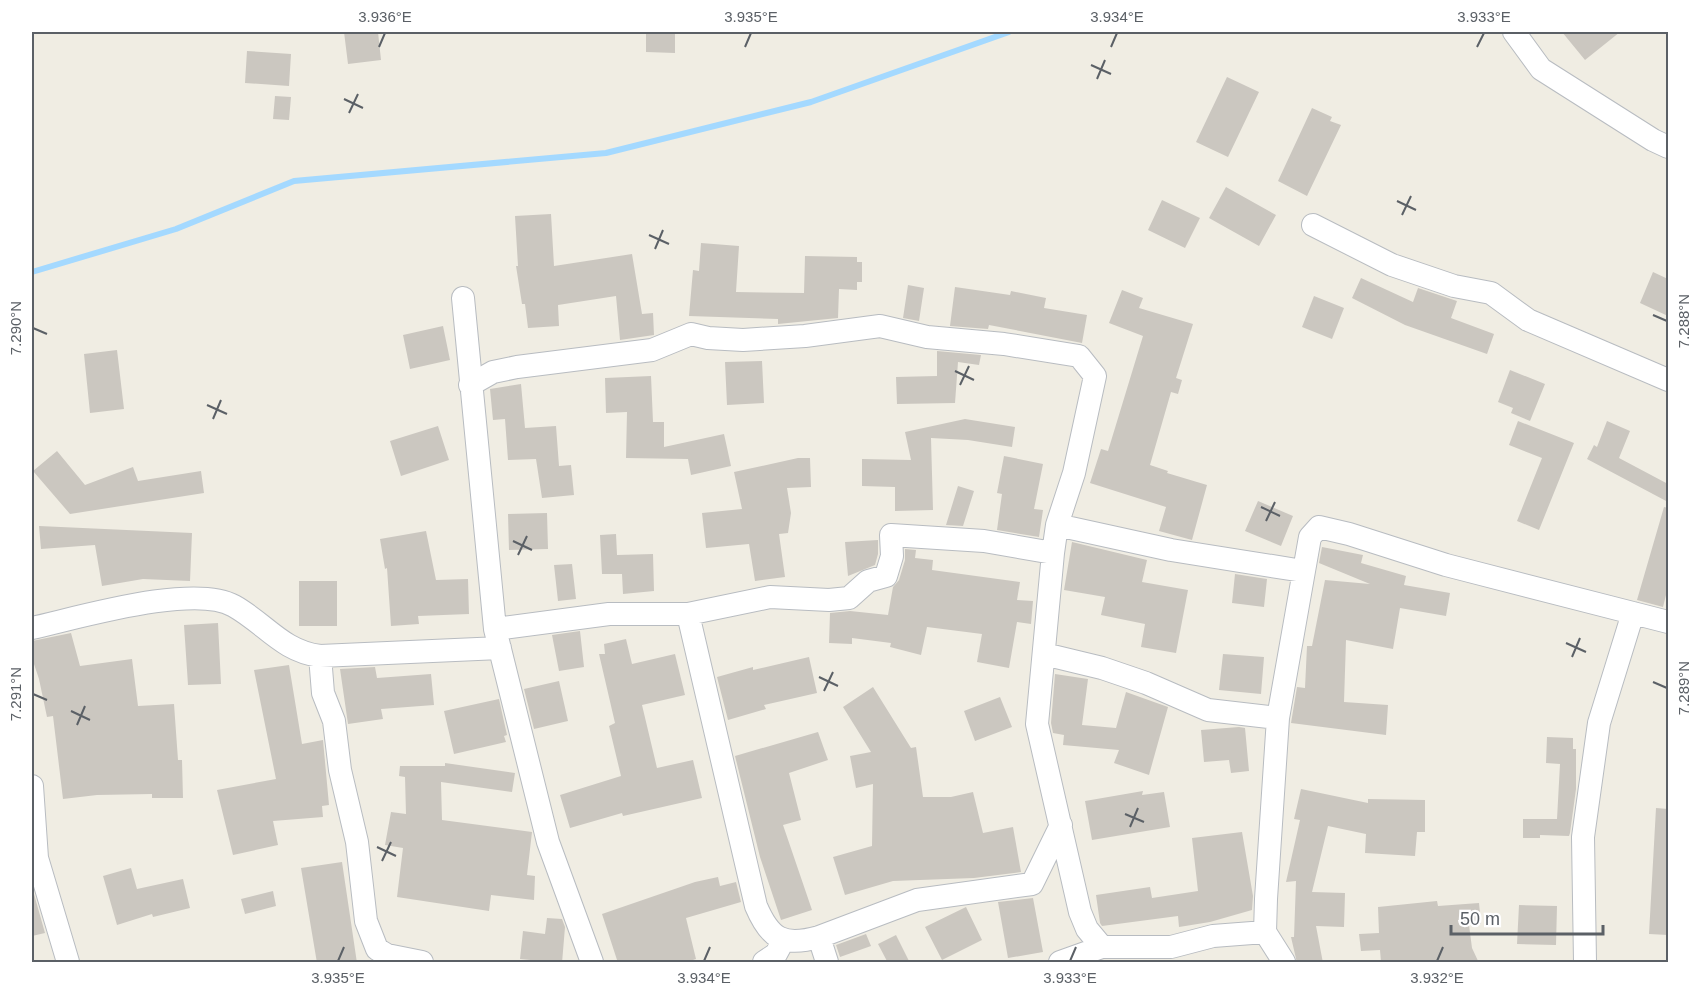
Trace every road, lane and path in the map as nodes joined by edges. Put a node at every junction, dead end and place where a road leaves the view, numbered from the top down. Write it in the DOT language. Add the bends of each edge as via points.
graph roads {
  1 [pos="1514,32"];
  2 [pos="1668,147"];
  3 [pos="1312,225"];
  4 [pos="463,298"];
  5 [pos="1668,380"];
  6 [pos="470,385"];
  7 [pos="1057,525"];
  8 [pos="1053,553"];
  9 [pos="1303,571"];
  10 [pos="1633,613"];
  11 [pos="688,614"];
  12 [pos="1668,622"];
  13 [pos="32,628"];
  14 [pos="497,639"];
  15 [pos="1044,654"];
  16 [pos="320,656"];
  17 [pos="1278,718"];
  18 [pos="32,786"];
  19 [pos="1061,825"];
  20 [pos="34,835"];
  21 [pos="1265,932"];
  22 [pos="819,937"];
  23 [pos="783,941"];
  24 [pos="1102,947"];
  25 [pos="69,963"];
  26 [pos="422,963"];
  27 [pos="592,963"];
  28 [pos="764,963"];
  29 [pos="827,963"];
  30 [pos="1060,963"];
  31 [pos="1284,963"];
  32 [pos="1585,963"];
  1 -- 2 [label="street" via="1541,69"];
  3 -- 5 [label="street" via="1392,265 1454,286 1491,293 1528,320"];
  4 -- 6 [label="street"];
  6 -- 7 [label="street" via="493,372 652,350 691,334 743,340 880,326 927,337 1079,356 1095,376 1074,474"];
  6 -- 14 [label="street"];
  7 -- 8 [label="street"];
  7 -- 9 [label="street" via="1170,550"];
  8 -- 11 [label="street" via="984,541 891,535 892,556 886,576 868,581 849,598 770,597"];
  8 -- 15 [label="street"];
  9 -- 10 [label="street" via="1310,537 1319,527 1446,565"];
  9 -- 17 [label="street"];
  10 -- 12 [label="street"];
  10 -- 32 [label="street" via="1599,723 1583,837"];
  11 -- 14 [label="street" via="609,614"];
  11 -- 23 [label="street" via="756,906 765,928"];
  13 -- 16 [label="street" via="148,602 206,598 234,606 300,654"];
  14 -- 16 [label="street"];
  14 -- 27 [label="street" via="548,842"];
  15 -- 17 [label="street" via="1146,683 1208,710"];
  15 -- 19 [label="street" via="1037,724"];
  16 -- 26 [label="street" via="323,693 334,721 340,770 357,842 366,921 377,949"];
  17 -- 21 [label="street"];
  18 -- 20 [label="street"];
  19 -- 22 [label="street" via="1032,884 917,900"];
  19 -- 24 [label="street" via="1080,912 1087,929"];
  20 -- 25 [label="street" via="37,858"];
  21 -- 24 [label="street" via="1213,936 1171,947"];
  21 -- 31 [label="street"];
  22 -- 23 [label="street" via="802,942"];
  22 -- 29 [label="street"];
  23 -- 28 [label="street" via="776,954"];
  24 -- 30 [label="street"];
}
